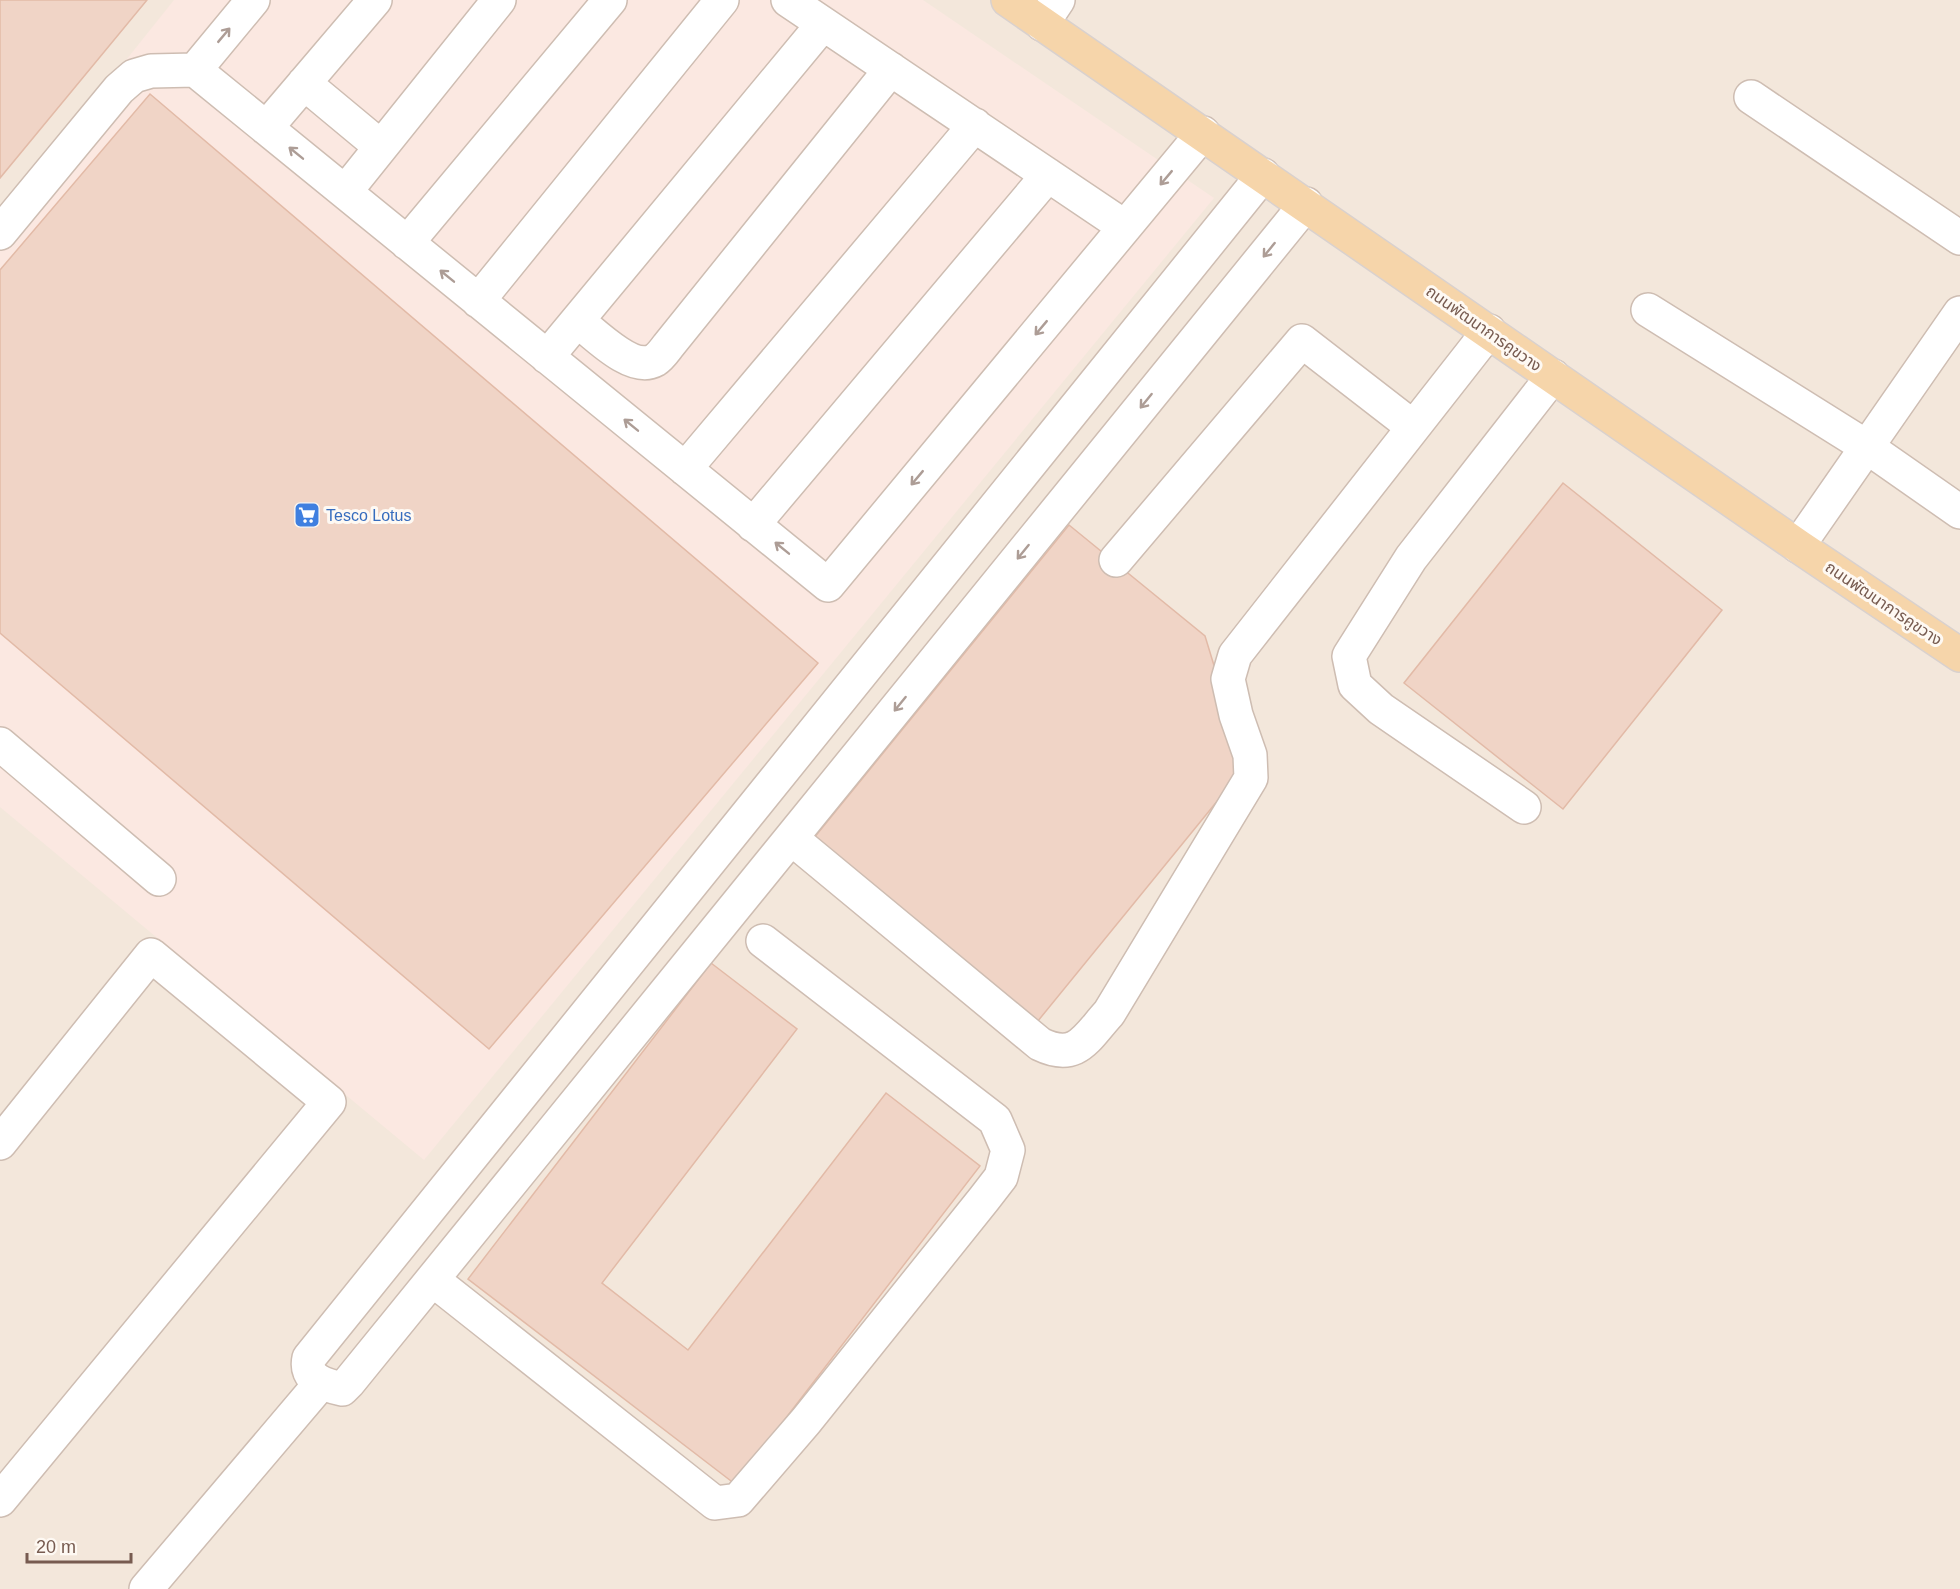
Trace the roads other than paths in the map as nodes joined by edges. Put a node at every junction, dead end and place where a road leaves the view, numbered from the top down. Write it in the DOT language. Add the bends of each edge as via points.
graph roads {
  1 [pos="253,0"];
  2 [pos="375,0"];
  3 [pos="499,0"];
  4 [pos="610,0"];
  5 [pos="722,0"];
  6 [pos="788,0"];
  7 [pos="1008,0"];
  8 [pos="1050,12"];
  9 [pos="824,24"];
  10 [pos="891,69"];
  11 [pos="195,70"];
  12 [pos="303,83"];
  13 [pos="1751,98"];
  14 [pos="975,125"];
  15 [pos="266,128"];
  16 [pos="1203,134"];
  17 [pos="381,147"];
  18 [pos="1048,175"];
  19 [pos="1263,175"];
  20 [pos="345,192"];
  21 [pos="1306,204"];
  22 [pos="1125,227"];
  23 [pos="0,233"];
  24 [pos="1960,238"];
  25 [pos="407,243"];
  26 [pos="478,301"];
  27 [pos="1648,310"];
  28 [pos="1960,313"];
  29 [pos="578,321"];
  30 [pos="1489,331"];
  31 [pos="548,357"];
  32 [pos="1553,376"];
  33 [pos="1413,428"];
  34 [pos="1867,447"];
  35 [pos="685,469"];
  36 [pos="1960,512"];
  37 [pos="753,525"];
  38 [pos="1798,546"];
  39 [pos="1116,560"];
  40 [pos="1960,655"];
  41 [pos="0,744"];
  42 [pos="1524,807"];
  43 [pos="791,838"];
  44 [pos="159,879"];
  45 [pos="763,941"];
  46 [pos="579,1023"];
  47 [pos="616,1053"];
  48 [pos="0,1143"];
  49 [pos="433,1280"];
  50 [pos="321,1384"];
  51 [pos="0,1500"];
  52 [pos="146,1589"];
  11 -- 1 [label="street, one-way"];
  2 -- 12 [label="street"];
  3 -- 17 [label="street"];
  4 -- 25 [label="street"];
  5 -- 26 [label="street"];
  6 -- 9 [label="street"];
  7 -- 8 [label="main road, ถนนพัฒนาการคูขวาง"];
  8 -- 16 [label="main road, ถนนพัฒนาการคูขวาง"];
  9 -- 10 [label="street"];
  9 -- 29 [label="street"];
  10 -- 14 [label="street"];
  10 -- 29 [label="street" via="655,360 629,360"];
  11 -- 15 [label="street"];
  11 -- 23 [label="street" via="151,71 134,76"];
  12 -- 15 [label="street"];
  12 -- 17 [label="street"];
  13 -- 24 [label="street"];
  14 -- 18 [label="street"];
  14 -- 35 [label="street"];
  20 -- 15 [label="street, one-way"];
  16 -- 19 [label="main road, ถนนพัฒนาการคูขวาง"];
  16 -- 22 [label="street, one-way"];
  17 -- 20 [label="street"];
  18 -- 22 [label="street"];
  18 -- 37 [label="street"];
  19 -- 21 [label="main road, ถนนพัฒนาการคูขวาง"];
  19 -- 46 [label="street"];
  20 -- 25 [label="street"];
  21 -- 30 [label="main road, ถนนพัฒนาการคูขวาง"];
  21 -- 43 [label="street, one-way"];
  22 -- 37 [label="street, one-way" via="828,585"];
  26 -- 25 [label="street, one-way"];
  26 -- 31 [label="street"];
  27 -- 34 [label="street"];
  28 -- 34 [label="street"];
  29 -- 31 [label="street"];
  30 -- 32 [label="main road, ถนนพัฒนาการคูขวาง"];
  30 -- 33 [label="street"];
  35 -- 31 [label="street, one-way"];
  32 -- 38 [label="main road, ถนนพัฒนาการคูขวาง"];
  32 -- 42 [label="street" via="1411,558 1349,656 1355,686 1381,709"];
  33 -- 39 [label="street" via="1302,340"];
  33 -- 43 [label="street" via="1234,655 1228,679 1251,755 1251,778 1109,1013 1071,1051 1040,1044"];
  34 -- 36 [label="street"];
  34 -- 38 [label="street"];
  35 -- 37 [label="street"];
  38 -- 40 [label="main road, ถนนพัฒนาการคูขวาง"];
  41 -- 44 [label="street"];
  43 -- 47 [label="street"];
  45 -- 49 [label="street" via="995,1120 1008,1150 1001,1176 984,1199 738,1500 715,1503"];
  46 -- 47 [label="street"];
  46 -- 50 [label="street" via="309,1358 310,1375"];
  47 -- 49 [label="street"];
  48 -- 51 [label="street" via="152,955 329,1102"];
  49 -- 50 [label="street" via="342,1389"];
  50 -- 52 [label="street"];
}
